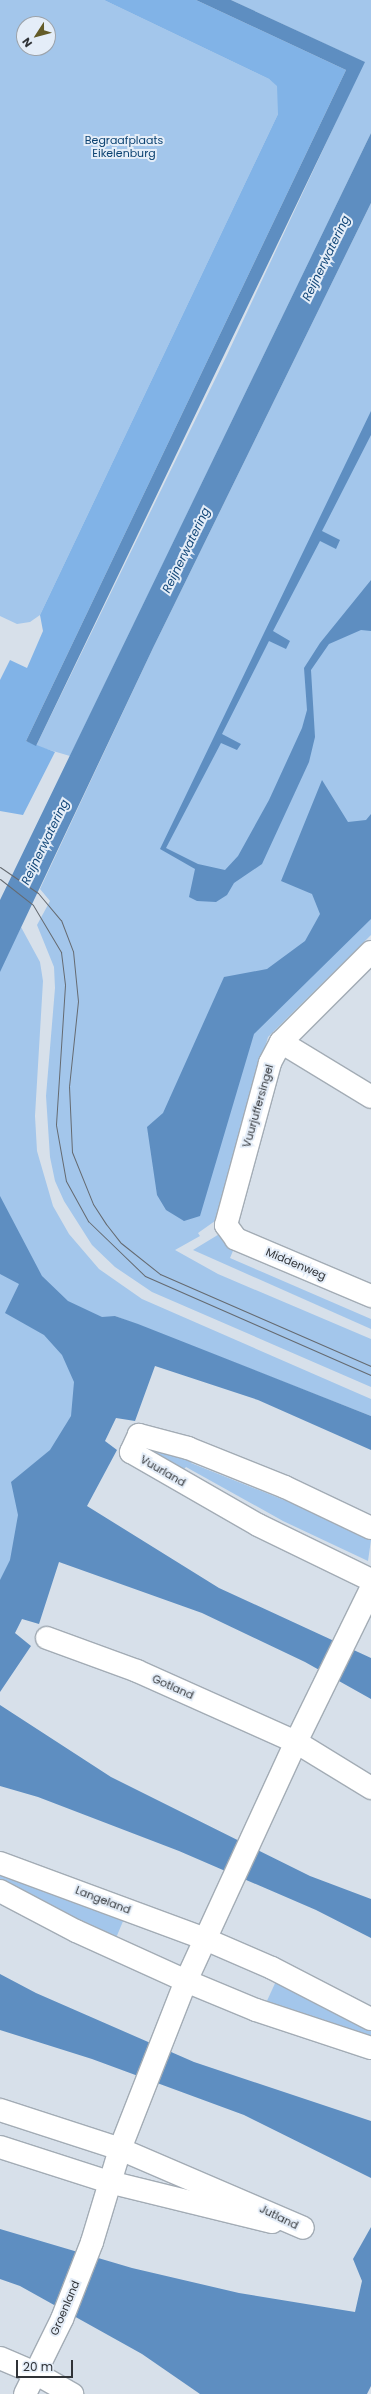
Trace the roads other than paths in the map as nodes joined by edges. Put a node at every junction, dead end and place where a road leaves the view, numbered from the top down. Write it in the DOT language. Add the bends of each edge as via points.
graph roads {
  1 [pos="371,952"];
  2 [pos="281,1042"];
  3 [pos="371,1097"];
  4 [pos="226,1225"];
  5 [pos="371,1296"];
  6 [pos="371,1528"];
  7 [pos="371,1580"];
  8 [pos="371,1589"];
  9 [pos="47,1638"];
  10 [pos="296,1742"];
  11 [pos="371,1788"];
  12 [pos="0,1863"];
  13 [pos="0,1891"];
  14 [pos="205,1939"];
  15 [pos="186,1981"];
  16 [pos="371,2019"];
  17 [pos="371,2048"];
  18 [pos="0,2110"];
  19 [pos="0,2147"];
  20 [pos="120,2149"];
  21 [pos="109,2182"];
  22 [pos="0,2358"];
  23 [pos="35,2373"];
  24 [pos="25,2394"];
  25 [pos="72,2394"];
  1 -- 2 [label="street, Vuurjuffersingel"];
  2 -- 3 [label="street"];
  2 -- 4 [label="street, Vuurjuffersingel" via="270,1063"];
  4 -- 5 [label="street, Middenweg" via="236,1239"];
  6 -- 7 [label="street, Vuurland" via="286,1486 188,1448 139,1435 131,1452 258,1525"];
  8 -- 10 [label="street"];
  9 -- 10 [label="street, Gotland" via="137,1671"];
  10 -- 11 [label="street, Gotland"];
  10 -- 14 [label="street"];
  12 -- 14 [label="street, Langeland"];
  13 -- 15 [label="street" via="76,1931"];
  14 -- 15 [label="street"];
  14 -- 16 [label="street, Langeland" via="272,1968"];
  15 -- 17 [label="street" via="256,2010"];
  15 -- 20 [label="street"];
  18 -- 20 [label="street, Jutland"];
  19 -- 21 [label="street, Jutland"];
  20 -- 21 [label="street"];
  20 -- 21 [label="street, Jutland" via="303,2228 243,2217"];
  21 -- 23 [label="street, Groenland" via="92,2242 62,2319"];
  22 -- 23 [label="street"];
  23 -- 24 [label="street, Groenland"];
  23 -- 25 [label="street"];
}
